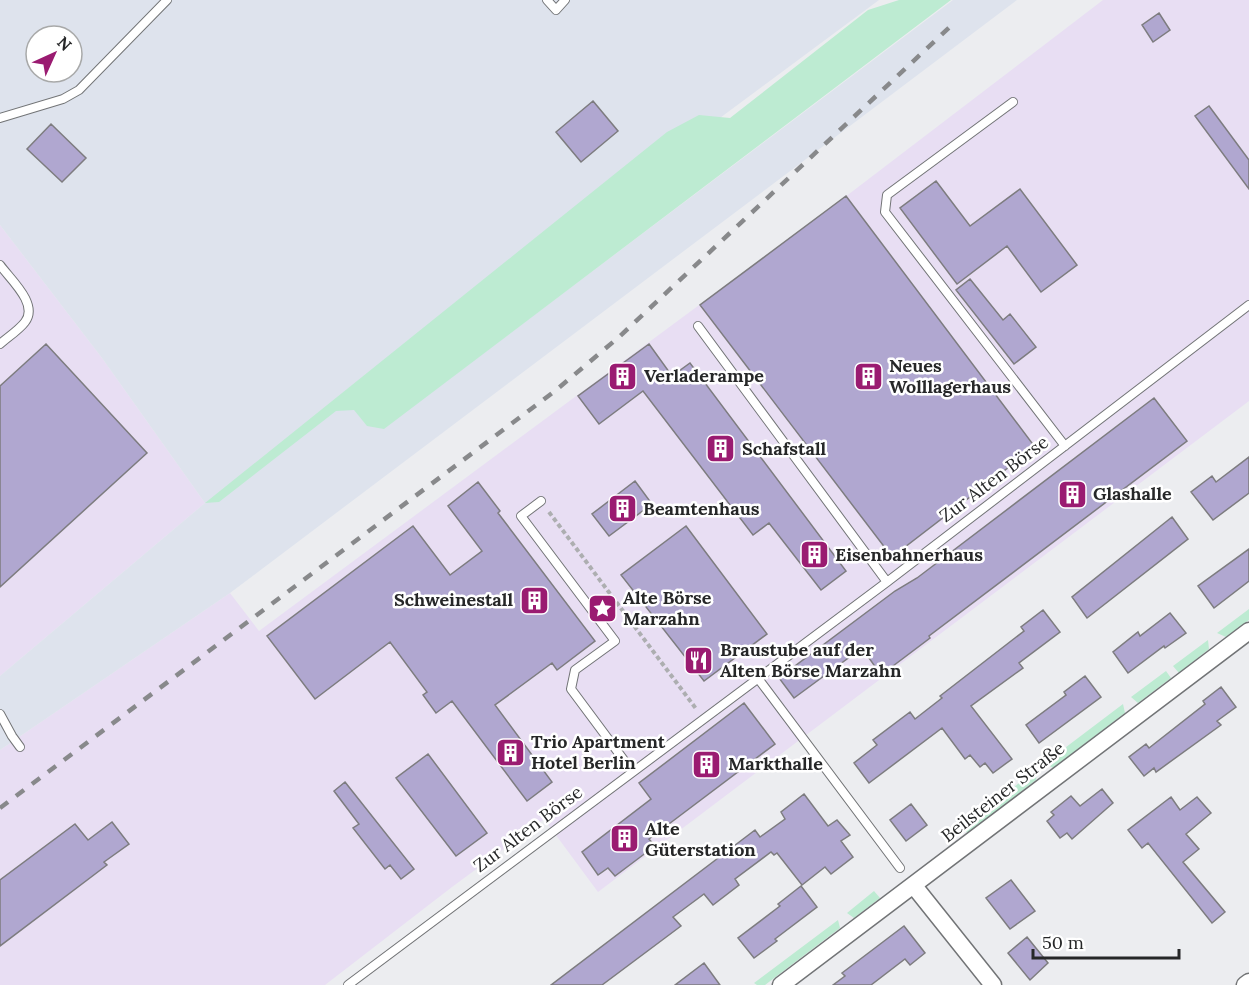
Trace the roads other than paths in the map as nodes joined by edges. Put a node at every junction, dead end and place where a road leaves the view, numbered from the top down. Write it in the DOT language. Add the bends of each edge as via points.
graph roads {
  1 [pos="167,0"];
  2 [pos="547,0"];
  3 [pos="565,0"];
  4 [pos="1013,102"];
  5 [pos="0,118"];
  6 [pos="0,265"];
  7 [pos="1249,305"];
  8 [pos="698,326"];
  9 [pos="0,344"];
  10 [pos="1065,446"];
  11 [pos="541,501"];
  12 [pos="887,582"];
  13 [pos="1249,631"];
  14 [pos="757,677"];
  15 [pos="0,714"];
  16 [pos="20,747"];
  17 [pos="632,771"];
  18 [pos="900,868"];
  19 [pos="914,886"];
  20 [pos="1249,982"];
  21 [pos="348,985"];
  22 [pos="782,985"];
  23 [pos="993,985"];
  24 [pos="1245,985"];
  1 -- 5 [label="lane" via="79,90 63,99"];
  2 -- 3 [label="lane" via="556,10"];
  4 -- 10 [label="lane" via="887,195 885,212"];
  6 -- 9 [label="lane" via="27,300 29,313 25,322"];
  7 -- 10 [label="lane, Zur Alten Börse"];
  8 -- 12 [label="lane"];
  10 -- 12 [label="lane, Zur Alten Börse"];
  11 -- 17 [label="lane" via="521,516 615,641 575,669 571,689"];
  12 -- 14 [label="lane, Zur Alten Börse"];
  13 -- 19 [label="street, Beilsteiner Straße"];
  14 -- 17 [label="lane, Zur Alten Börse"];
  14 -- 18 [label="lane"];
  15 -- 16 [label="lane"];
  17 -- 21 [label="lane, Zur Alten Börse"];
  19 -- 22 [label="street, Beilsteiner Straße"];
  19 -- 23 [label="street"];
  20 -- 24 [label="street"];
}
